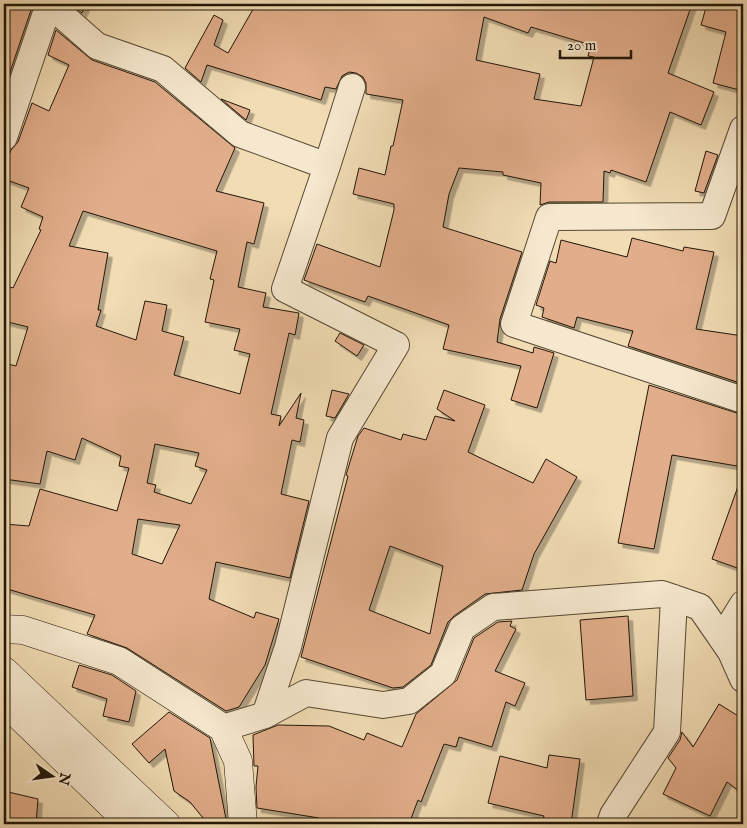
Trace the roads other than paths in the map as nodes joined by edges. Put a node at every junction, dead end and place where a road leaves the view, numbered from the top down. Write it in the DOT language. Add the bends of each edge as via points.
graph roads {
  1 [pos="50,4"];
  2 [pos="352,87"];
  3 [pos="743,128"];
  4 [pos="4,137"];
  5 [pos="327,166"];
  6 [pos="743,400"];
  7 [pos="674,598"];
  8 [pos="743,604"];
  9 [pos="4,629"];
  10 [pos="722,638"];
  11 [pos="4,671"];
  12 [pos="743,679"];
  13 [pos="4,701"];
  14 [pos="265,715"];
  15 [pos="223,728"];
  16 [pos="131,824"];
  17 [pos="166,824"];
  18 [pos="243,824"];
  19 [pos="610,824"];
  1 -- 4 [label="street"];
  1 -- 5 [label="street" via="97,46 163,69 240,134"];
  2 -- 5 [label="street"];
  3 -- 6 [label="street" via="712,216 548,217 514,324"];
  5 -- 14 [label="street" via="285,289 396,345 340,438 288,647"];
  7 -- 10 [label="street" via="700,607"];
  7 -- 14 [label="street" via="662,594 493,607 462,628 444,674 409,701 383,705 306,693"];
  7 -- 19 [label="street" via="667,732"];
  8 -- 10 [label="street"];
  9 -- 15 [label="main road" via="23,630 119,661"];
  10 -- 12 [label="street"];
  11 -- 17 [label="main road"];
  13 -- 16 [label="main road"];
  14 -- 15 [label="street"];
  15 -- 18 [label="main road" via="238,761"];
}
